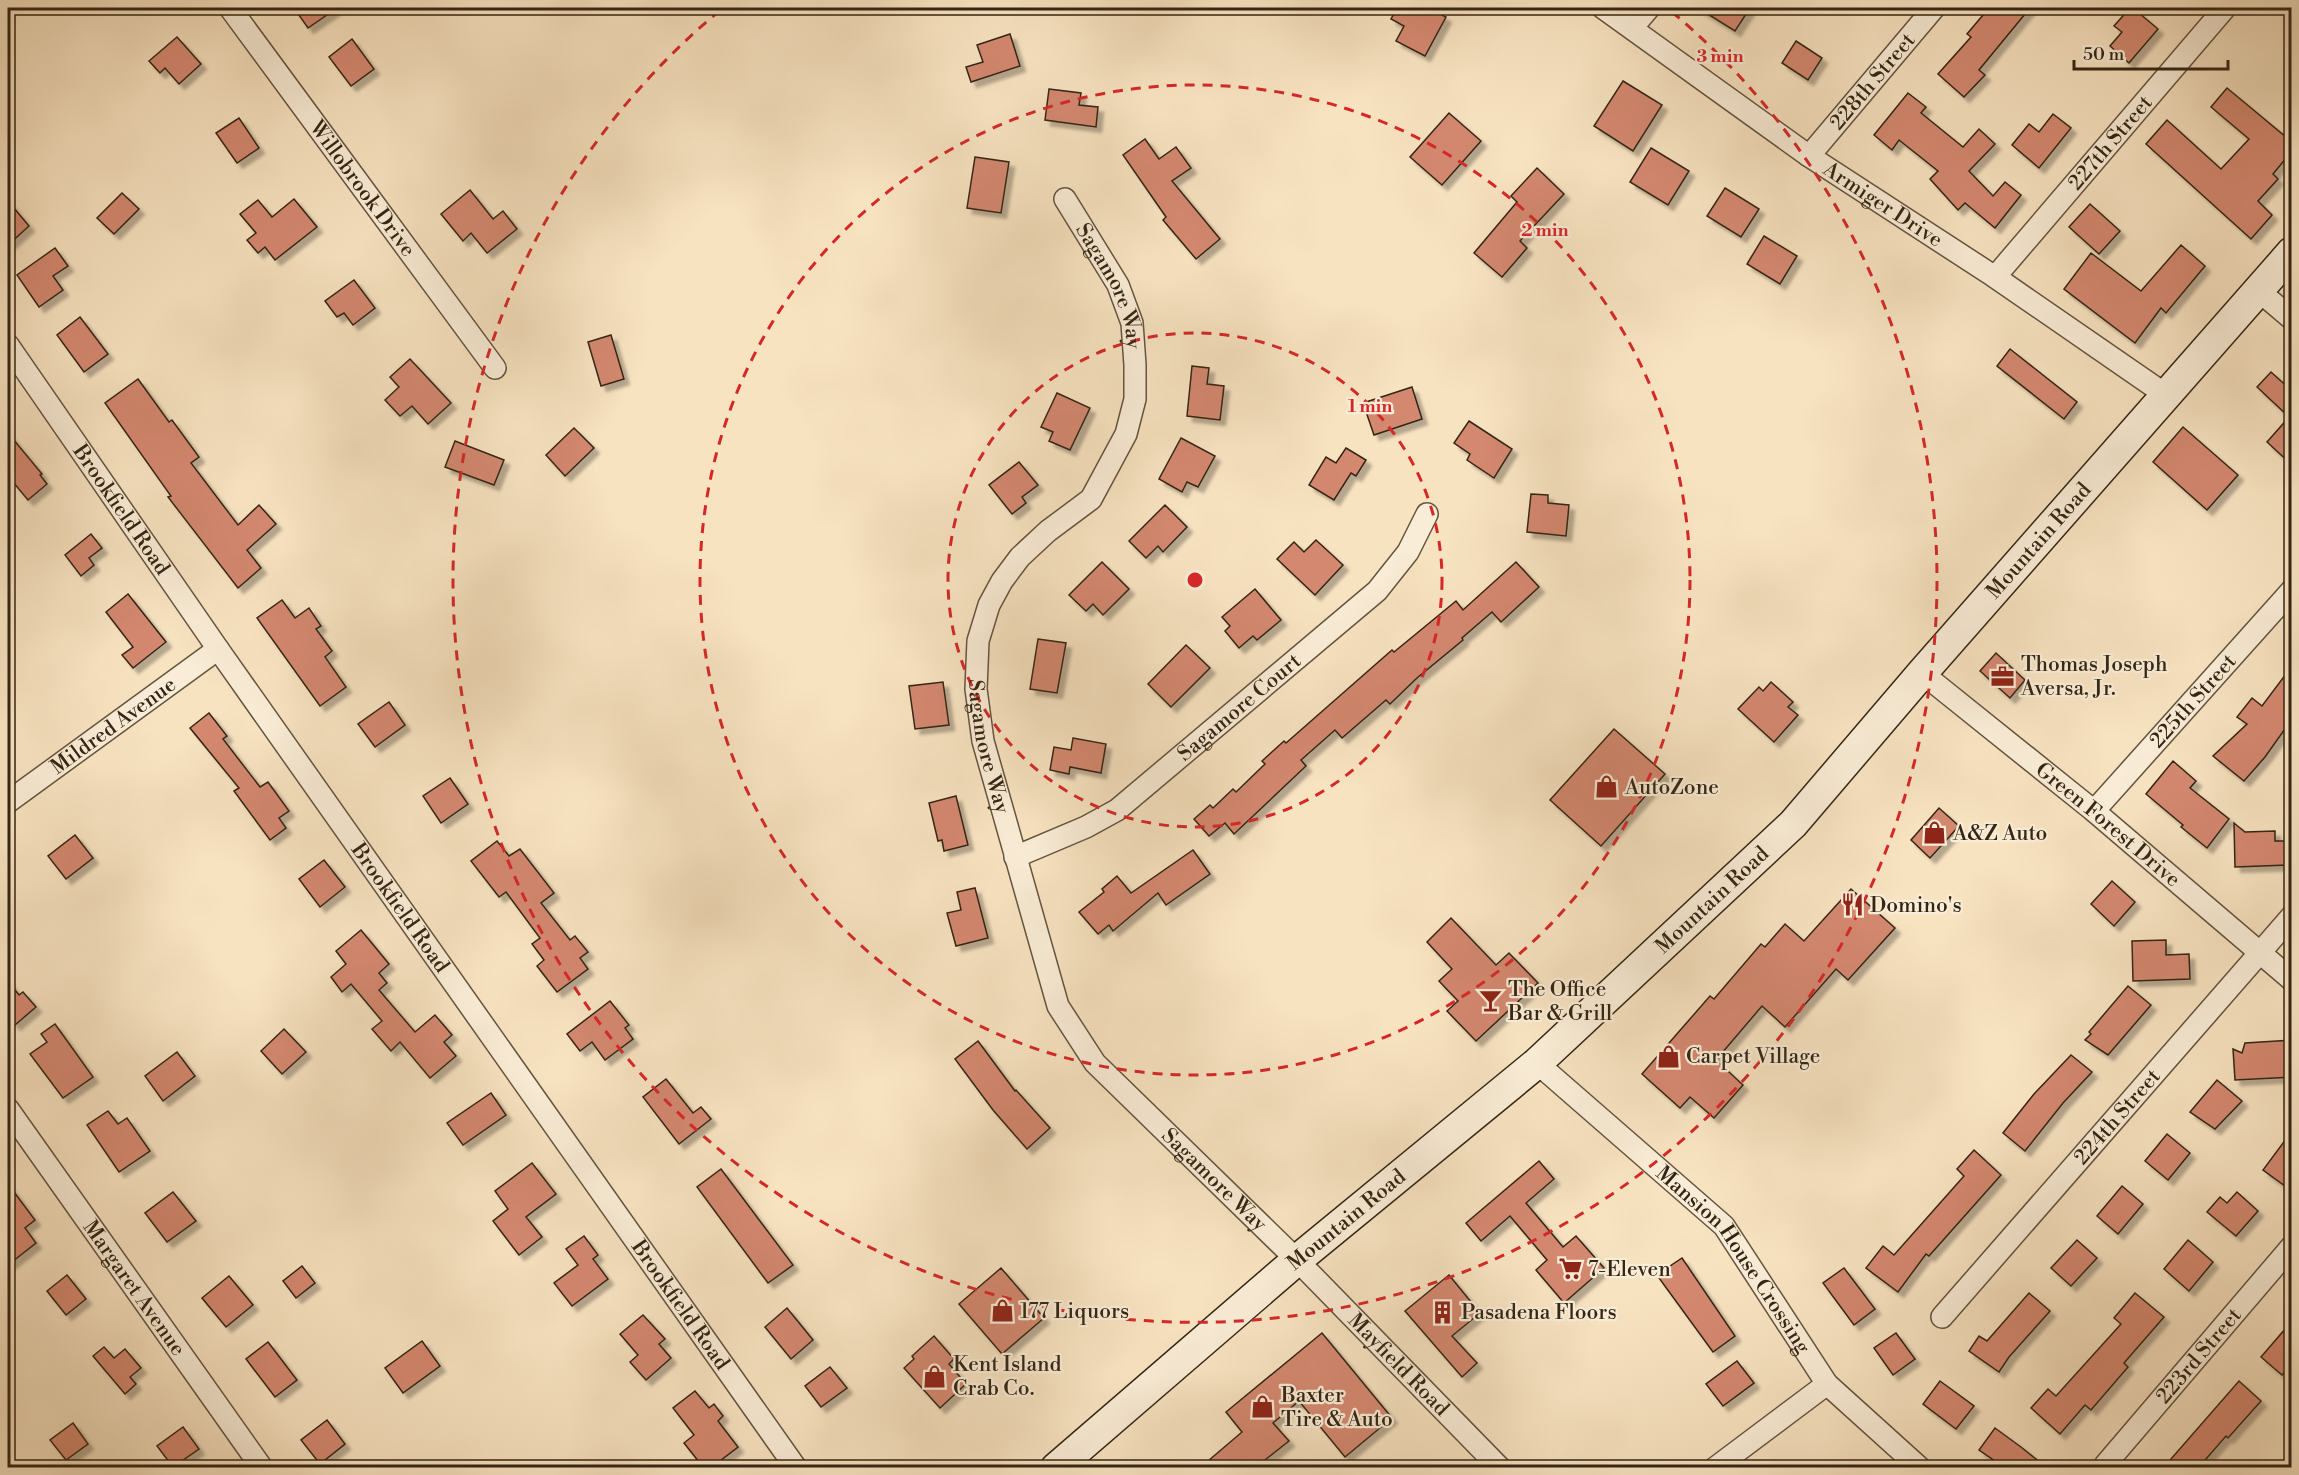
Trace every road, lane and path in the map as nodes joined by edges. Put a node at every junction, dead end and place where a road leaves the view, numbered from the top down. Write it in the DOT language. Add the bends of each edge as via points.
graph roads {
  1 [pos="230,8"];
  2 [pos="1603,8"];
  3 [pos="1649,8"];
  4 [pos="1934,8"];
  5 [pos="2225,8"];
  6 [pos="1632,28"];
  7 [pos="1809,156"];
  8 [pos="1065,199"];
  9 [pos="2292,252"];
  10 [pos="1995,277"];
  11 [pos="2259,291"];
  12 [pos="2292,319"];
  13 [pos="8,345"];
  14 [pos="495,368"];
  15 [pos="2166,395"];
  16 [pos="1427,514"];
  17 [pos="2292,590"];
  18 [pos="218,649"];
  19 [pos="1922,674"];
  20 [pos="8,802"];
  21 [pos="2094,811"];
  22 [pos="1015,857"];
  23 [pos="2292,916"];
  24 [pos="2260,952"];
  25 [pos="2292,980"];
  26 [pos="1537,1063"];
  27 [pos="8,1109"];
  28 [pos="2292,1246"];
  29 [pos="1297,1260"];
  30 [pos="1942,1317"];
  31 [pos="1827,1384"];
  32 [pos="2104,1465"];
  33 [pos="262,1467"];
  34 [pos="796,1467"];
  35 [pos="1056,1467"];
  36 [pos="1500,1467"];
  37 [pos="1715,1467"];
  38 [pos="1920,1467"];
  1 -- 14 [label="street, Willobrook Drive"];
  2 -- 6 [label="street, Armiger Drive"];
  3 -- 6 [label="street"];
  4 -- 7 [label="street, 228th Street"];
  5 -- 10 [label="street, 227th Street"];
  6 -- 7 [label="street, Armiger Drive"];
  7 -- 10 [label="street, Armiger Drive"];
  8 -- 22 [label="street, Sagamore Way" via="1118,285 1132,323 1135,399 1126,434 1091,499 1020,557 989,605 978,641 976,689 983,741"];
  9 -- 11 [label="main road, Mountain Road"];
  10 -- 15 [label="street, Armiger Drive"];
  11 -- 12 [label="street"];
  11 -- 15 [label="main road, Mountain Road"];
  13 -- 18 [label="street, Brookfield Road"];
  15 -- 19 [label="main road, Mountain Road"];
  16 -- 22 [label="street, Sagamore Court" via="1407,552 1377,591 1117,810"];
  17 -- 21 [label="street, 225th Street"];
  18 -- 20 [label="street, Mildred Avenue"];
  18 -- 34 [label="street, Brookfield Road"];
  19 -- 21 [label="street, Green Forest Drive"];
  19 -- 26 [label="main road, Mountain Road" via="1793,824"];
  21 -- 24 [label="street, Green Forest Drive"];
  22 -- 29 [label="street, Sagamore Way" via="1058,1006 1095,1063"];
  23 -- 24 [label="street, 224th Street"];
  24 -- 25 [label="street, Green Forest Drive"];
  24 -- 30 [label="street, 224th Street"];
  26 -- 29 [label="main road, Mountain Road"];
  26 -- 31 [label="street, Mansion House Crossing" via="1724,1226"];
  27 -- 33 [label="street, Margaret Avenue"];
  28 -- 32 [label="street, 223rd Street"];
  29 -- 35 [label="main road, Mountain Road"];
  29 -- 36 [label="street, Mayfield Road"];
  31 -- 37 [label="street"];
  31 -- 38 [label="street, Mansion House Crossing"];
}
